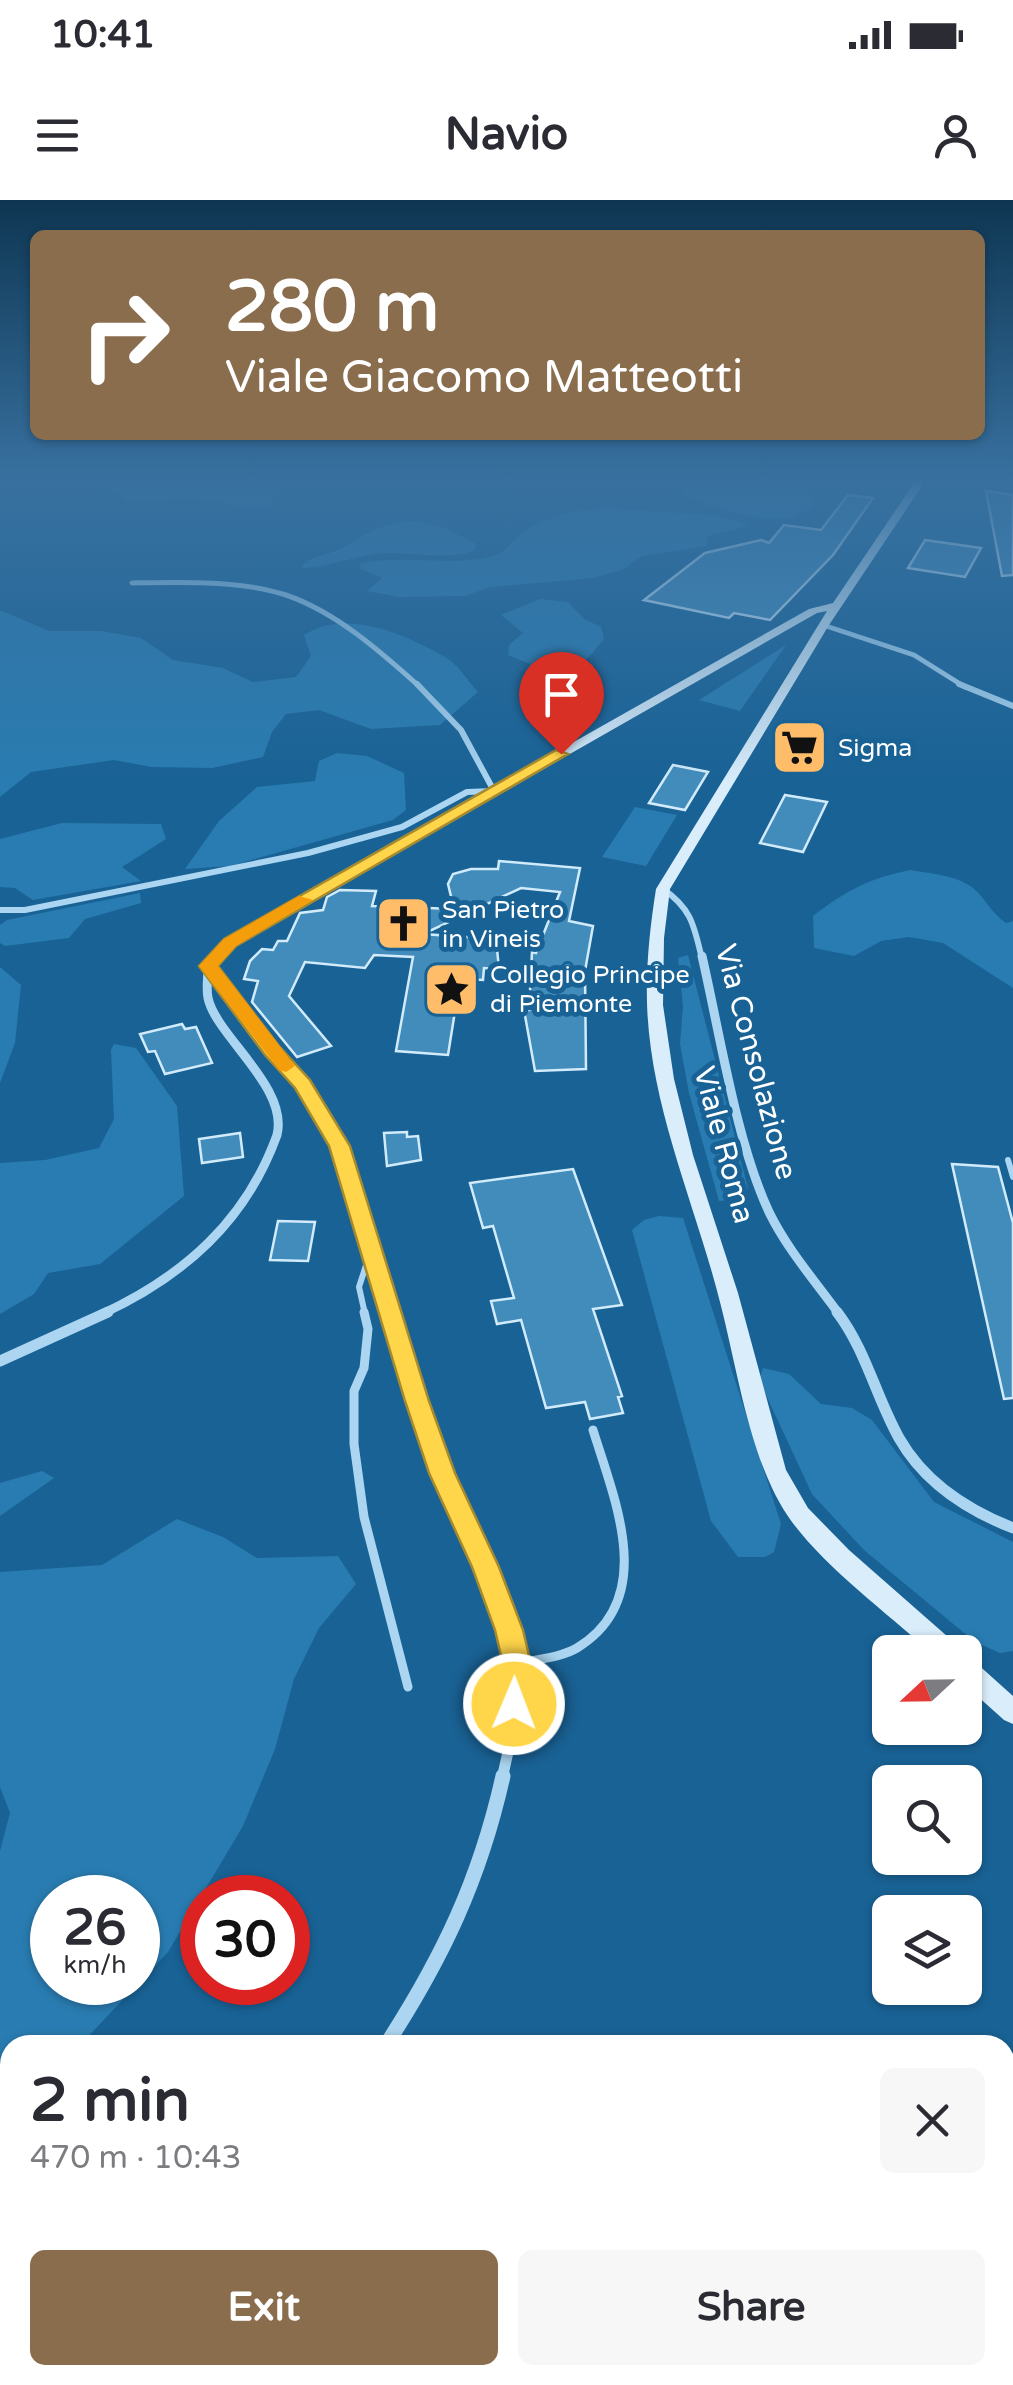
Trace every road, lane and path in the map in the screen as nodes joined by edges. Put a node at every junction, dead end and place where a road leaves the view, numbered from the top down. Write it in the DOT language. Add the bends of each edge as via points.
graph roads {
  1 [pos="855,579"];
  2 [pos="132,583"];
  3 [pos="837,605"];
  4 [pos="823,625"];
  5 [pos="1013,706"];
  6 [pos="494,791"];
  7 [pos="663,890"];
  8 [pos="0,910"];
  9 [pos="208,966"];
  10 [pos="1008,1160"];
  11 [pos="1013,1176"];
  12 [pos="370,1253"];
  13 [pos="0,1361"];
  14 [pos="593,1430"];
  15 [pos="1013,1528"];
  16 [pos="929,1635"];
  17 [pos="517,1664"];
  18 [pos="982,1684"];
  19 [pos="408,1687"];
  20 [pos="1013,1712"];
  21 [pos="392,2035"];
  1 -- 3 [label="street, Viale Roma"];
  2 -- 6 [label="street" via="281,594 316,610 443,709"];
  3 -- 4 [label="street, Viale Roma"];
  3 -- 6 [label="street" via="813,612"];
  4 -- 5 [label="street" via="914,655 960,685"];
  4 -- 7 [label="street, Viale Roma"];
  6 -- 8 [label="street" via="467,792 402,826 308,853"];
  6 -- 9 [label="street" via="230,942"];
  7 -- 15 [label="street, Via Consolazione" via="684,903 694,925 769,1211 854,1334 900,1438 924,1472 976,1513"];
  7 -- 16 [label="street, Viale Roma" via="655,1006 665,1080 775,1472 800,1515"];
  9 -- 12 [label="street" via="324,1116 340,1146"];
  9 -- 13 [label="street" via="208,1000 266,1084 280,1122 250,1198 216,1242 178,1274"];
  10 -- 11 [label="lane"];
  12 -- 17 [label="street" via="442,1473 485,1567"];
  12 -- 19 [label="lane" via="360,1287 368,1329 354,1391 354,1444 364,1516"];
  14 -- 17 [label="lane" via="629,1563 624,1591 615,1616 577,1648"];
  17 -- 21 [label="street" via="510,1743 490,1834 467,1900"];
  18 -- 20 [label="street"];
}
